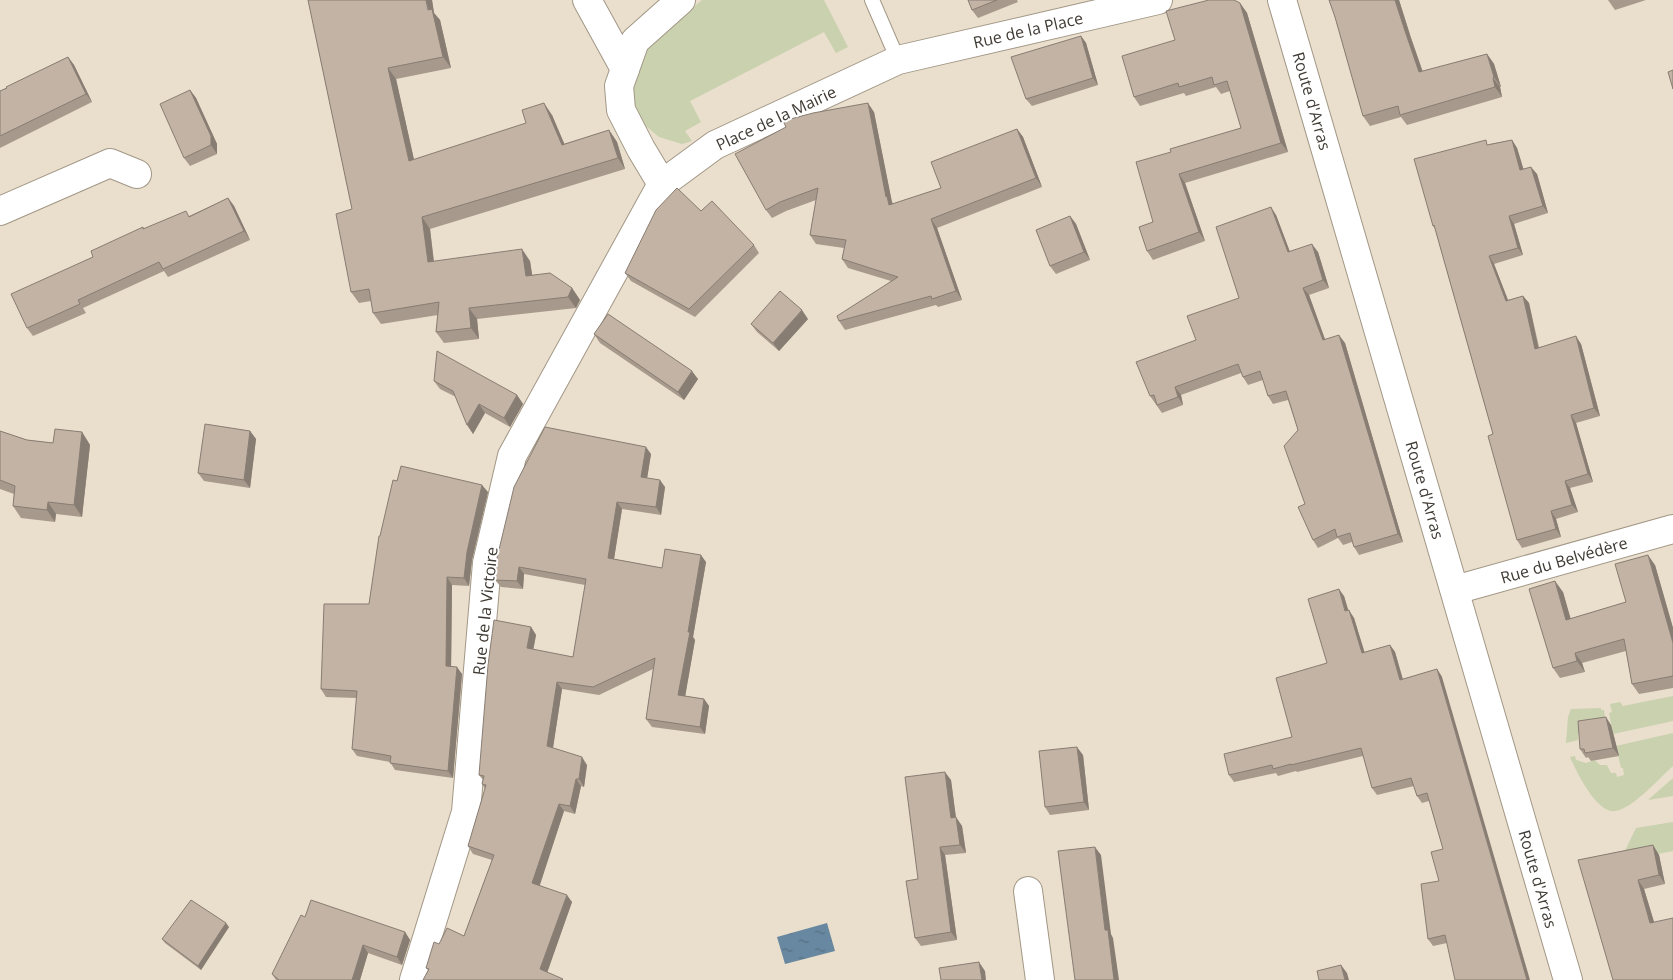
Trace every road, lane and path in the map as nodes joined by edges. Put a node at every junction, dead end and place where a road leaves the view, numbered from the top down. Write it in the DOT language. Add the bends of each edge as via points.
graph roads {
  1 [pos="587,0"];
  2 [pos="682,0"];
  3 [pos="872,0"];
  4 [pos="1158,0"];
  5 [pos="1282,0"];
  6 [pos="898,60"];
  7 [pos="625,70"];
  8 [pos="137,174"];
  9 [pos="662,184"];
  10 [pos="0,211"];
  11 [pos="1673,529"];
  12 [pos="1455,590"];
  13 [pos="1028,891"];
  14 [pos="414,980"];
  15 [pos="1040,980"];
  16 [pos="1568,980"];
  1 -- 7 [label="street"];
  2 -- 7 [label="street" via="635,41"];
  3 -- 6 [label="lane"];
  4 -- 6 [label="street, Rue de la Place"];
  5 -- 12 [label="street, Route d'Arras"];
  6 -- 9 [label="street, Place de la Mairie" via="715,145"];
  7 -- 9 [label="street" via="619,86 621,110"];
  8 -- 10 [label="street" via="110,163"];
  9 -- 14 [label="street, Rue de la Victoire" via="512,456 487,563 466,812"];
  11 -- 12 [label="street, Rue du Belvédère"];
  12 -- 16 [label="street, Route d'Arras"];
  13 -- 15 [label="street"];
}
